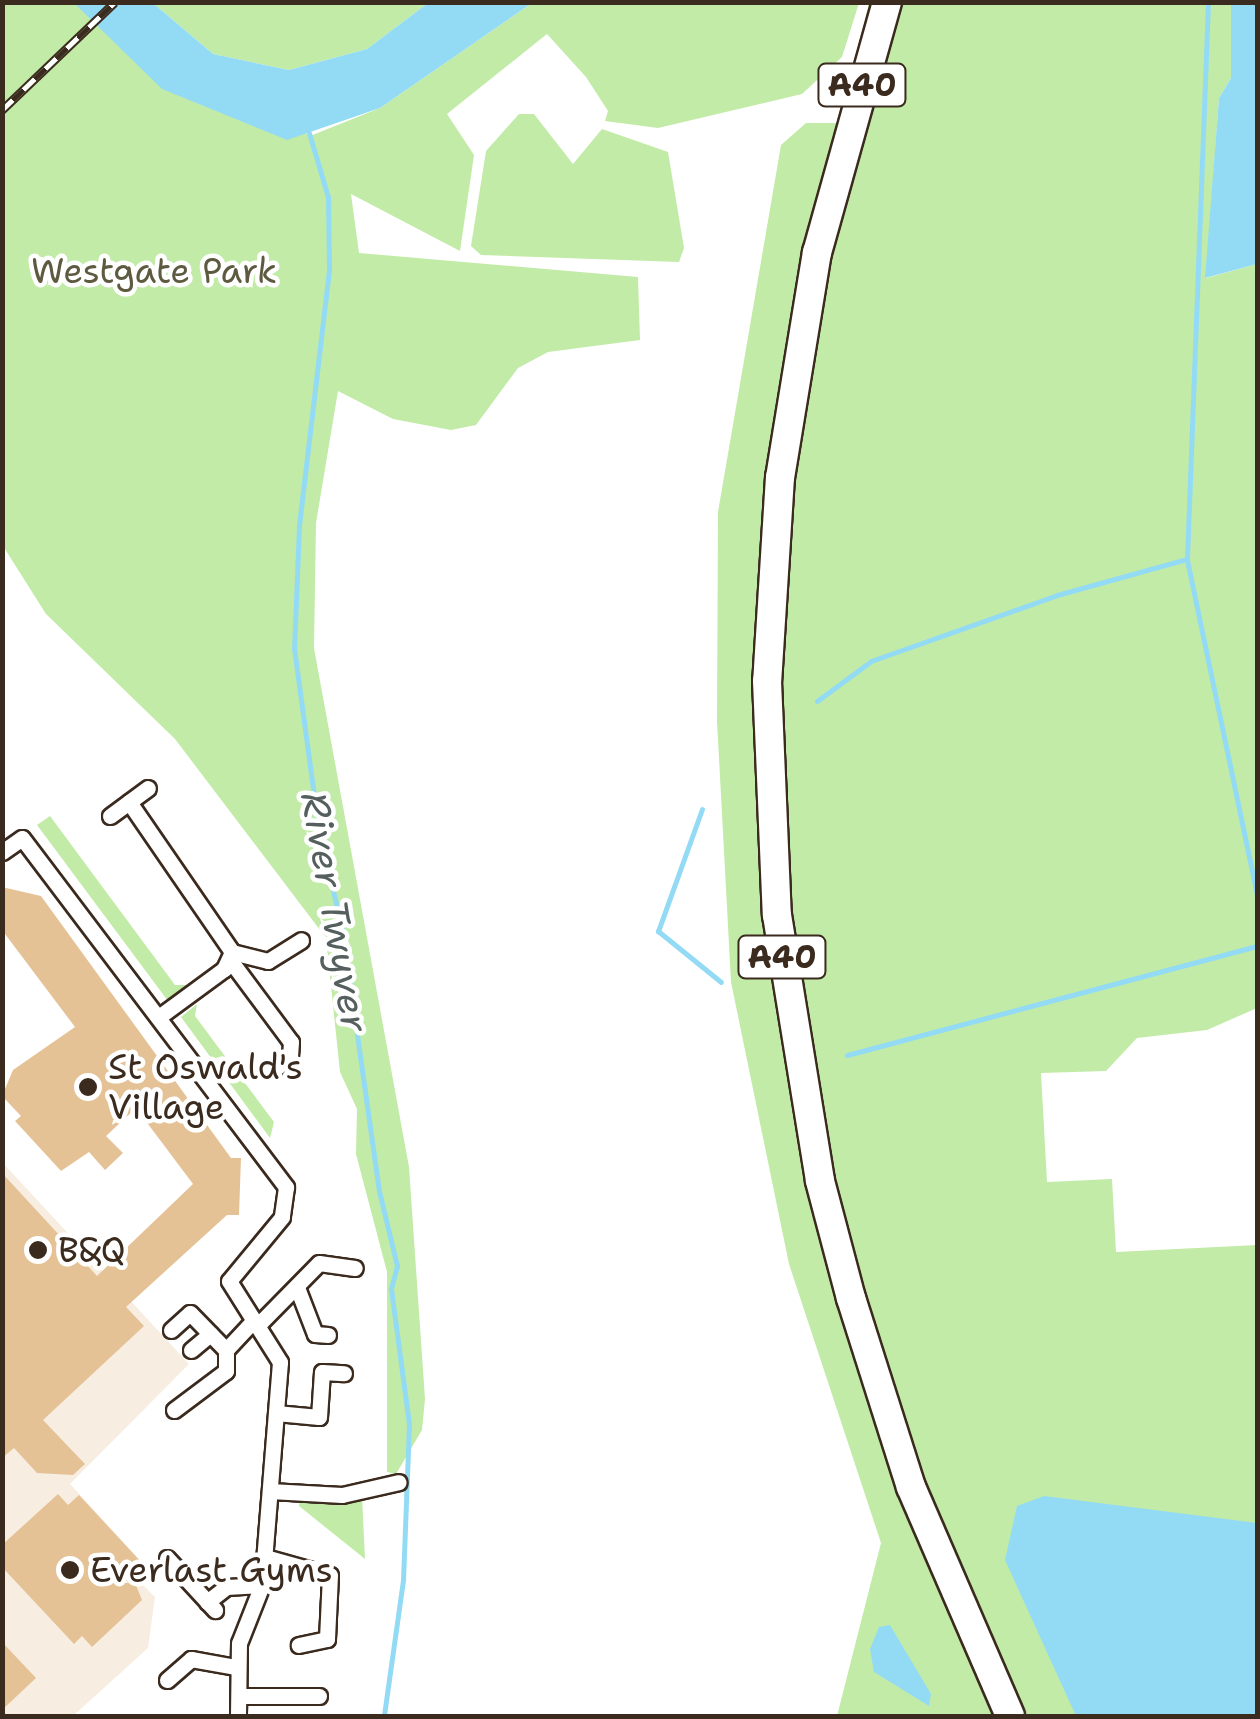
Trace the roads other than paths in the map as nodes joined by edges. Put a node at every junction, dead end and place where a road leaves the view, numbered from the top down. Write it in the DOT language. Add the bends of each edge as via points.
graph roads {
  1 [pos="887,2"];
  2 [pos="148,788"];
  3 [pos="128,802"];
  4 [pos="110,816"];
  5 [pos="2,852"];
  6 [pos="301,940"];
  7 [pos="231,956"];
  8 [pos="160,1016"];
  9 [pos="277,1067"];
  10 [pos="355,1268"];
  11 [pos="298,1290"];
  12 [pos="255,1324"];
  13 [pos="171,1330"];
  14 [pos="210,1334"];
  15 [pos="328,1335"];
  16 [pos="191,1350"];
  17 [pos="226,1350"];
  18 [pos="344,1374"];
  19 [pos="174,1410"];
  20 [pos="276,1414"];
  21 [pos="399,1482"];
  22 [pos="270,1491"];
  23 [pos="265,1557"];
  24 [pos="167,1558"];
  25 [pos="262,1585"];
  26 [pos="299,1645"];
  27 [pos="236,1667"];
  28 [pos="167,1680"];
  29 [pos="240,1696"];
  30 [pos="319,1696"];
  31 [pos="238,1716"];
  32 [pos="1010,1716"];
  1 -- 32 [label="highway, A40" via="838,168 780,477 766,681 776,915 820,1181 851,1298 911,1488"];
  2 -- 3 [label="street"];
  3 -- 4 [label="street"];
  3 -- 7 [label="street"];
  5 -- 8 [label="street" via="22,838"];
  6 -- 7 [label="street" via="268,962"];
  7 -- 8 [label="street"];
  7 -- 9 [label="street" via="291,1042 290,1057"];
  8 -- 12 [label="street" via="286,1188 282,1217 230,1281"];
  10 -- 11 [label="street" via="319,1263"];
  11 -- 12 [label="street"];
  11 -- 15 [label="street" via="314,1334"];
  12 -- 17 [label="street"];
  12 -- 20 [label="street" via="278,1352"];
  13 -- 14 [label="street" via="190,1313"];
  14 -- 16 [label="street"];
  14 -- 17 [label="street"];
  17 -- 19 [label="street" via="226,1371"];
  18 -- 20 [label="street" via="322,1372 320,1417"];
  20 -- 22 [label="street"];
  21 -- 22 [label="street" via="342,1495"];
  22 -- 23 [label="street"];
  23 -- 25 [label="street"];
  23 -- 26 [label="street" via="330,1575 328,1639"];
  24 -- 25 [label="street" via="211,1606 226,1587"];
  25 -- 27 [label="street"];
  27 -- 28 [label="street" via="191,1659"];
  27 -- 29 [label="street"];
  29 -- 30 [label="street"];
  29 -- 31 [label="street"];
}
